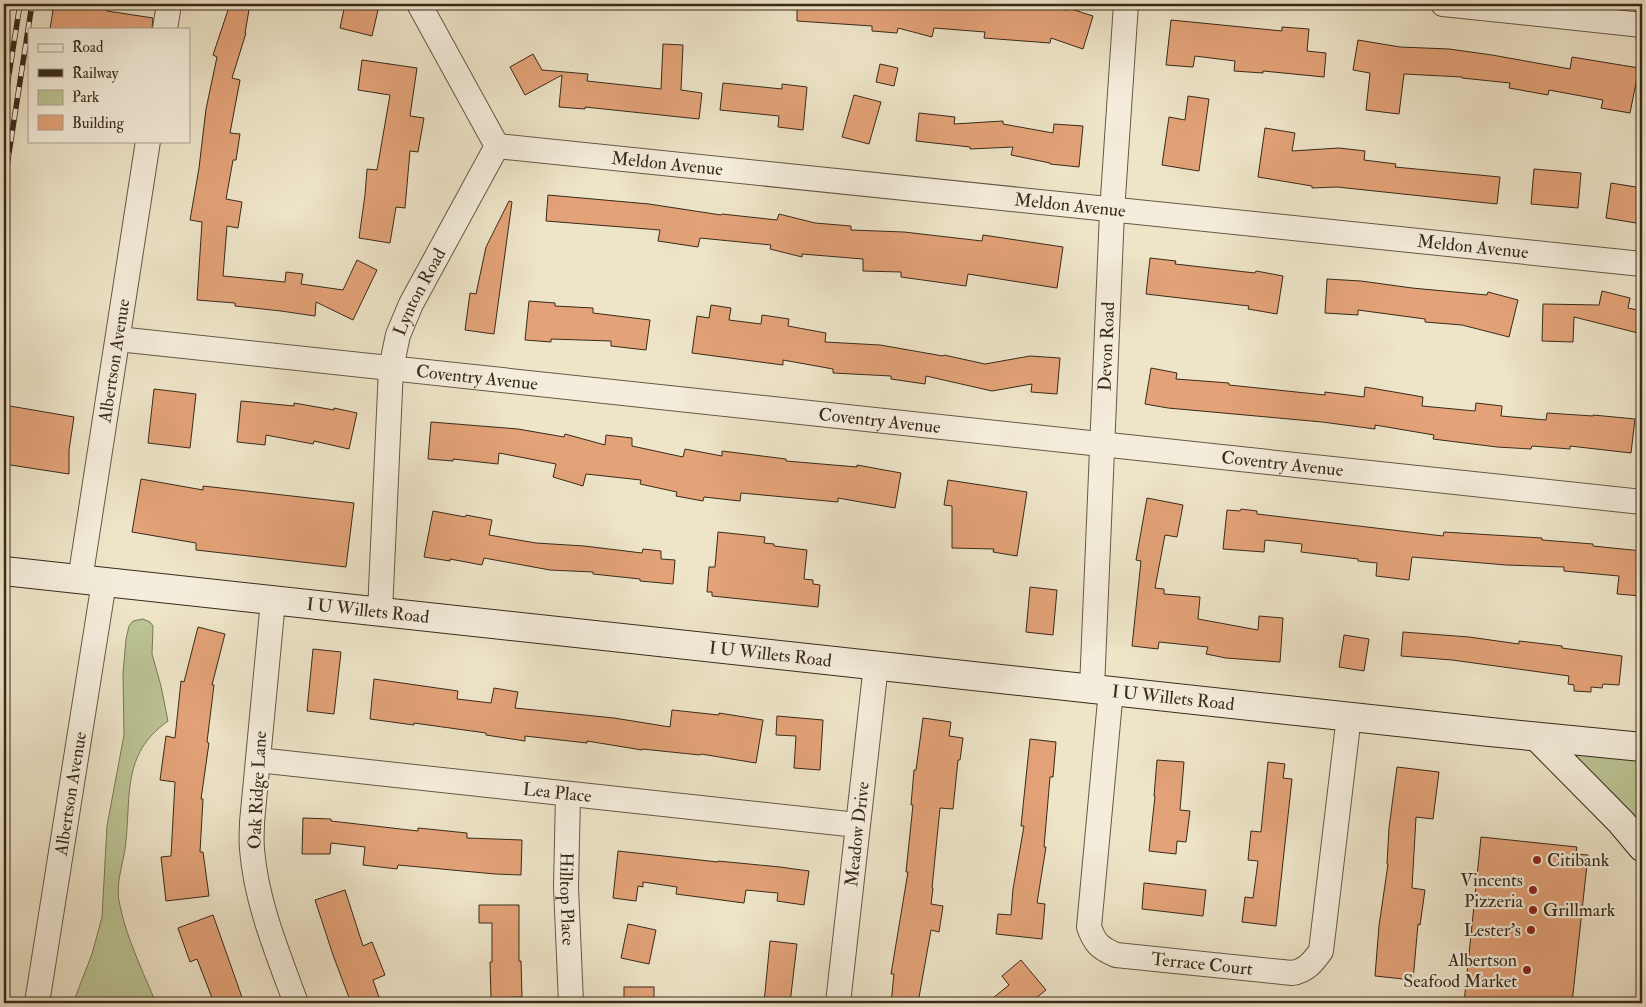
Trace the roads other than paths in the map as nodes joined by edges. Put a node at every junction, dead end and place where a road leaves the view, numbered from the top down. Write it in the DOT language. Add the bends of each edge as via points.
graph roads {
  1 [pos="169,4"];
  2 [pos="419,4"];
  3 [pos="1126,4"];
  4 [pos="1443,4"];
  5 [pos="1642,25"];
  6 [pos="165,28"];
  7 [pos="148,142"];
  8 [pos="497,146"];
  9 [pos="1113,210"];
  10 [pos="1642,264"];
  11 [pos="118,339"];
  12 [pos="391,368"];
  13 [pos="1102,444"];
  14 [pos="1642,502"];
  15 [pos="4,571"];
  16 [pos="92,581"];
  17 [pos="273,601"];
  18 [pos="380,612"];
  19 [pos="876,666"];
  20 [pos="1101,689"];
  21 [pos="1349,716"];
  22 [pos="1538,738"];
  23 [pos="1642,747"];
  24 [pos="258,760"];
  25 [pos="568,794"];
  26 [pos="857,825"];
  27 [pos="1642,847"];
  28 [pos="38,1003"];
  29 [pos="296,1003"];
  30 [pos="571,1003"];
  31 [pos="838,1003"];
  1 -- 6 [label="street"];
  2 -- 8 [label="street"];
  3 -- 9 [label="street, Devon Road"];
  4 -- 5 [label="street"];
  7 -- 11 [label="street, Albertson Avenue"];
  8 -- 9 [label="street, Meldon Avenue"];
  8 -- 12 [label="street, Lynton Road" via="411,304 398,336"];
  9 -- 10 [label="street, Meldon Avenue"];
  9 -- 13 [label="street, Devon Road"];
  11 -- 12 [label="street, Coventry Avenue"];
  11 -- 16 [label="street, Albertson Avenue"];
  12 -- 13 [label="street, Coventry Avenue"];
  12 -- 18 [label="street, Lynton Road"];
  13 -- 14 [label="street, Coventry Avenue"];
  13 -- 20 [label="street, Devon Road"];
  15 -- 16 [label="main road, I U Willets Road"];
  16 -- 17 [label="main road, I U Willets Road"];
  16 -- 28 [label="street, Albertson Avenue"];
  17 -- 18 [label="main road, I U Willets Road"];
  17 -- 24 [label="street, Oak Ridge Lane"];
  18 -- 19 [label="main road, I U Willets Road"];
  19 -- 20 [label="main road, I U Willets Road"];
  19 -- 26 [label="street, Meadow Drive"];
  20 -- 21 [label="main road, I U Willets Road"];
  20 -- 21 [label="street, Terrace Court" via="1089,928 1094,941 1116,955 1292,973 1301,972 1313,962 1321,951"];
  21 -- 22 [label="main road, I U Willets Road"];
  22 -- 23 [label="main road, I U Willets Road"];
  22 -- 27 [label="main road"];
  24 -- 25 [label="street, Lea Place"];
  24 -- 29 [label="street, Oak Ridge Lane" via="252,822 256,875 264,912"];
  25 -- 26 [label="street, Lea Place"];
  25 -- 30 [label="street, Hilltop Place" via="566,888"];
  26 -- 31 [label="street, Meadow Drive"];
}
